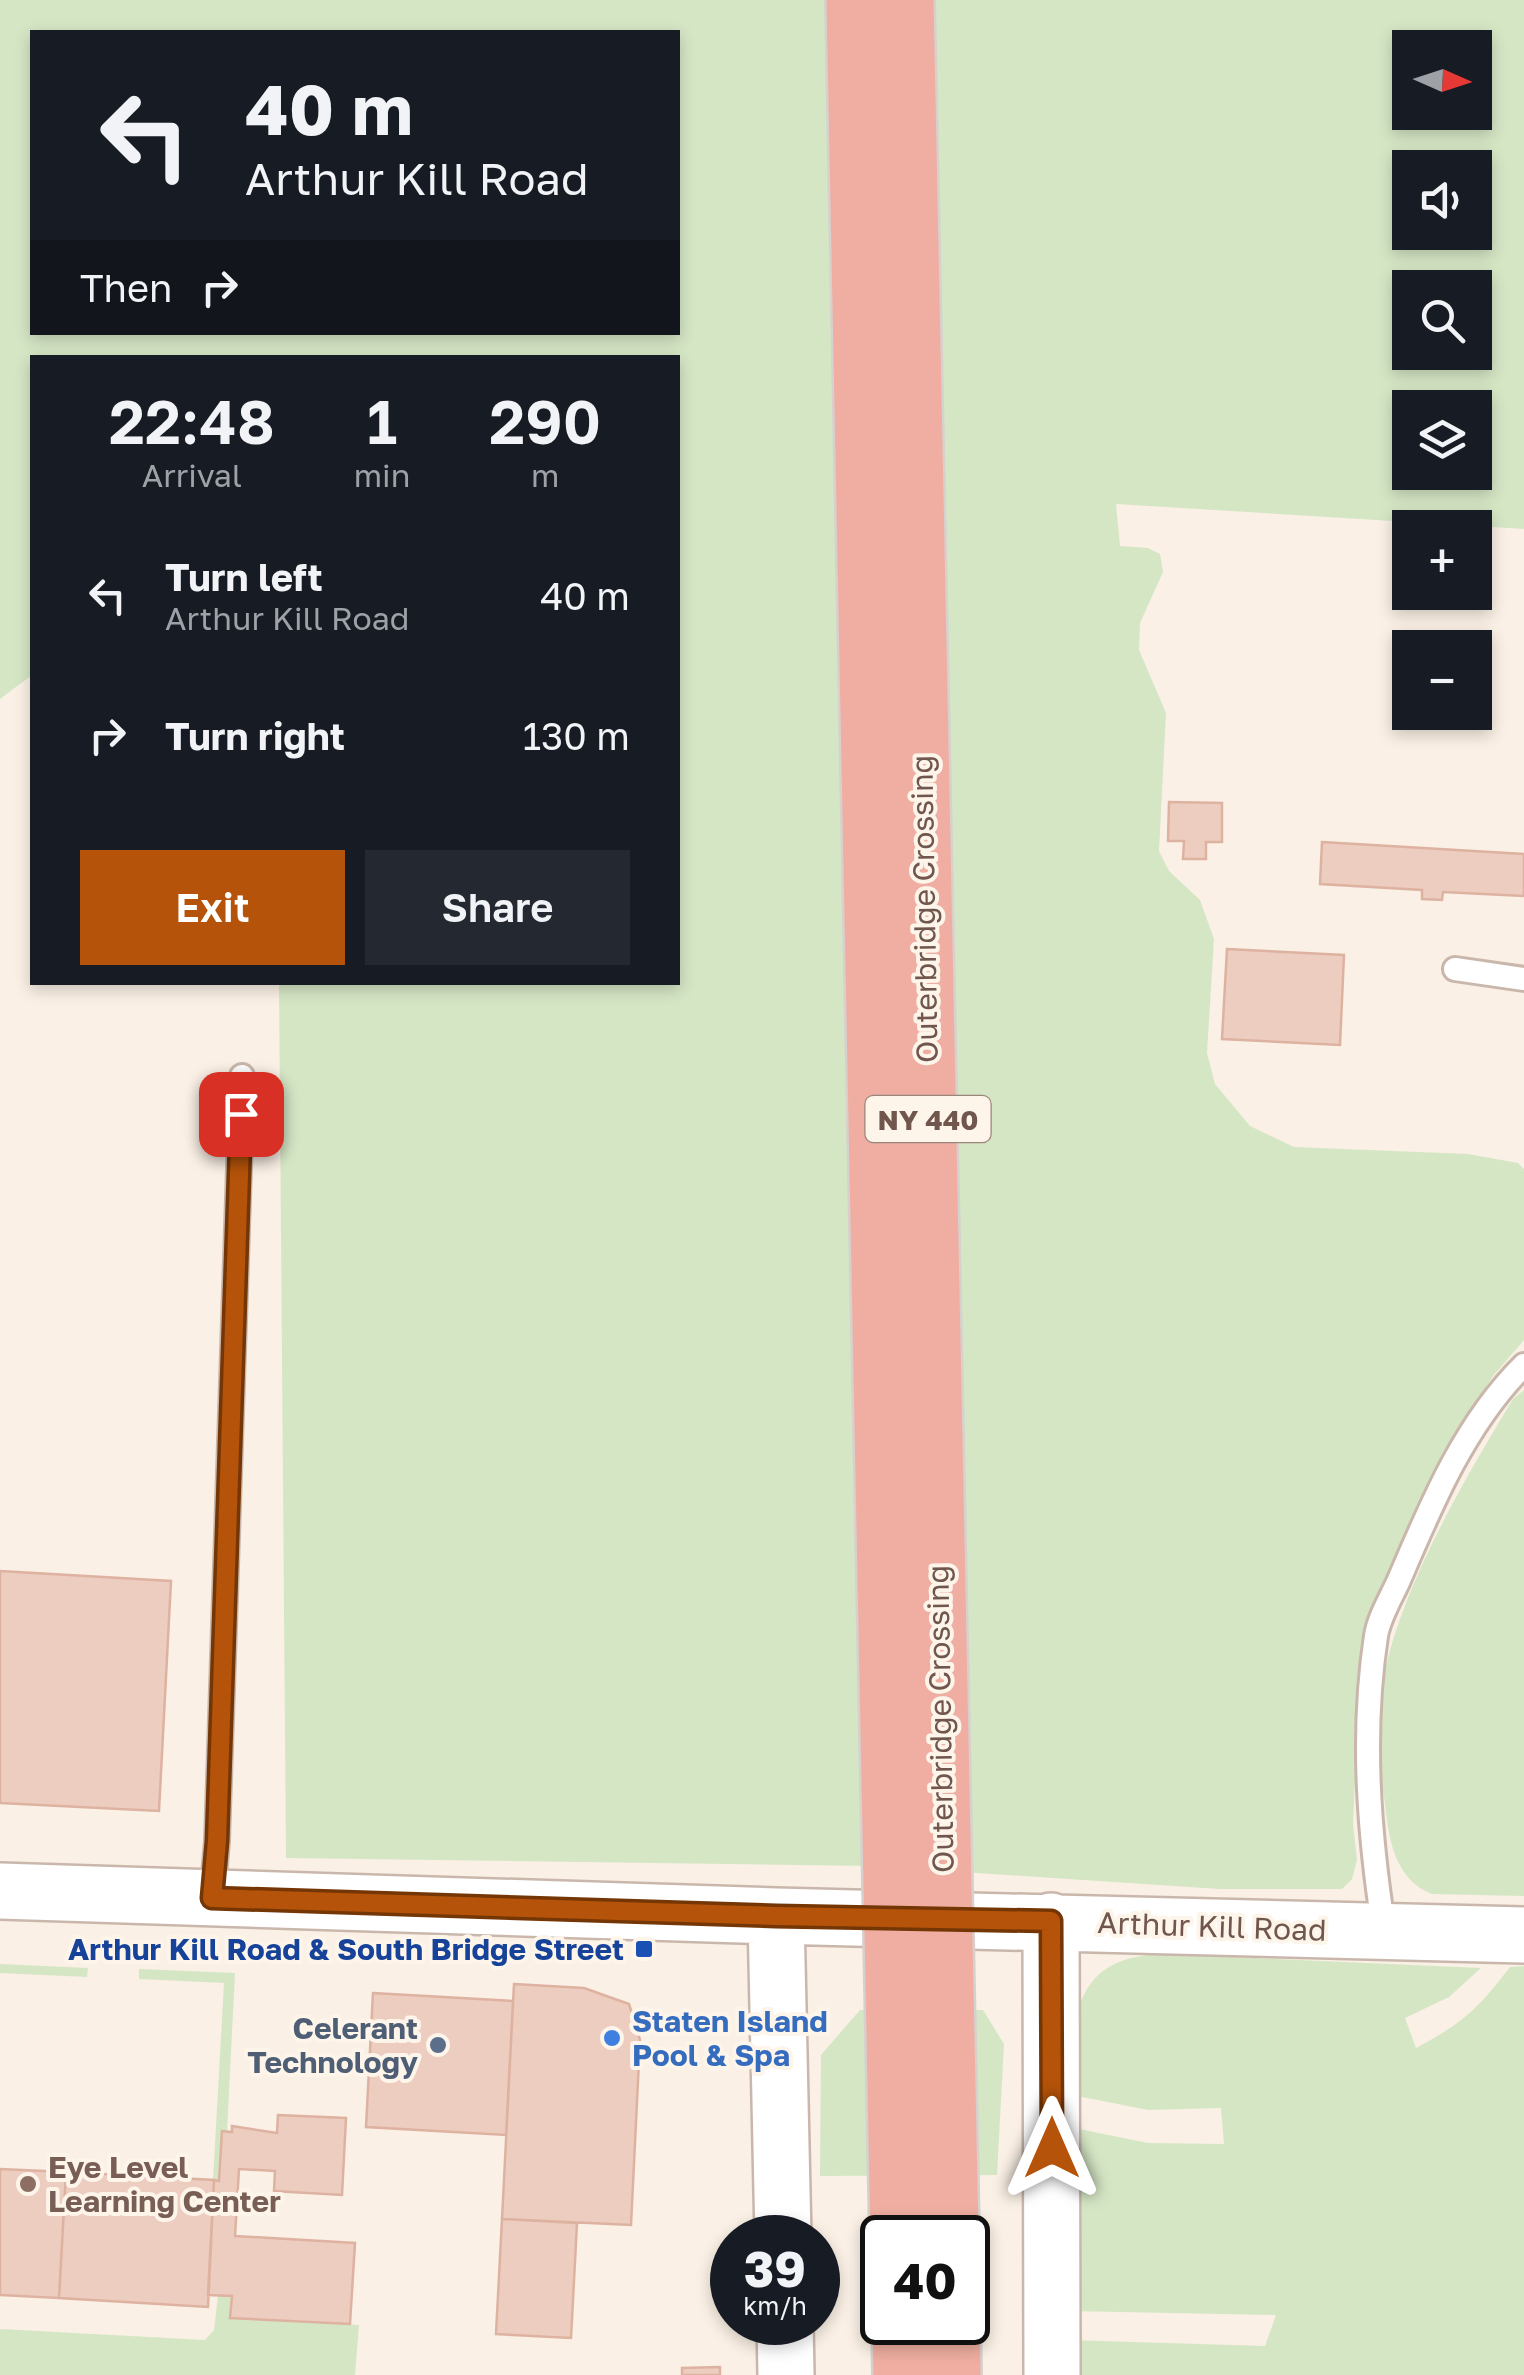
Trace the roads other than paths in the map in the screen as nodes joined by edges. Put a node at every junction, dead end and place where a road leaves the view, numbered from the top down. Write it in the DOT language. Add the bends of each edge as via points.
graph roads {
  1 [pos="854,0"];
  2 [pos="906,0"];
  3 [pos="1456,969"];
  4 [pos="1524,978"];
  5 [pos="242,1076"];
  6 [pos="1524,1365"];
  7 [pos="0,1891"];
  8 [pos="212,1898"];
  9 [pos="776,1916"];
  10 [pos="1051,1921"];
  11 [pos="1384,1932"];
  12 [pos="1524,1936"];
  13 [pos="783,2215"];
  14 [pos="898,2215"];
  15 [pos="950,2215"];
  16 [pos="785,2345"];
  17 [pos="900,2345"];
  18 [pos="952,2345"];
  19 [pos="786,2375"];
  20 [pos="901,2375"];
  21 [pos="953,2375"];
  22 [pos="1052,2375"];
  1 -- 14 [label="highway, Outerbridge Crossing / NY 440, bridge"];
  2 -- 15 [label="highway, Outerbridge Crossing / NY 440, bridge"];
  3 -- 4 [label="lane"];
  5 -- 8 [label="lane"];
  6 -- 11 [label="lane" via="1500,1388 1434,1497 1376,1632 1368,1737 1371,1850"];
  7 -- 8 [label="street, Arthur Kill Road"];
  8 -- 9 [label="street, Arthur Kill Road"];
  9 -- 10 [label="street, Arthur Kill Road"];
  9 -- 13 [label="street"];
  10 -- 11 [label="street, Arthur Kill Road"];
  10 -- 22 [label="street"];
  11 -- 12 [label="street, Arthur Kill Road"];
  16 -- 19 [label="street"];
  17 -- 20 [label="highway"];
  18 -- 21 [label="highway"];
}
